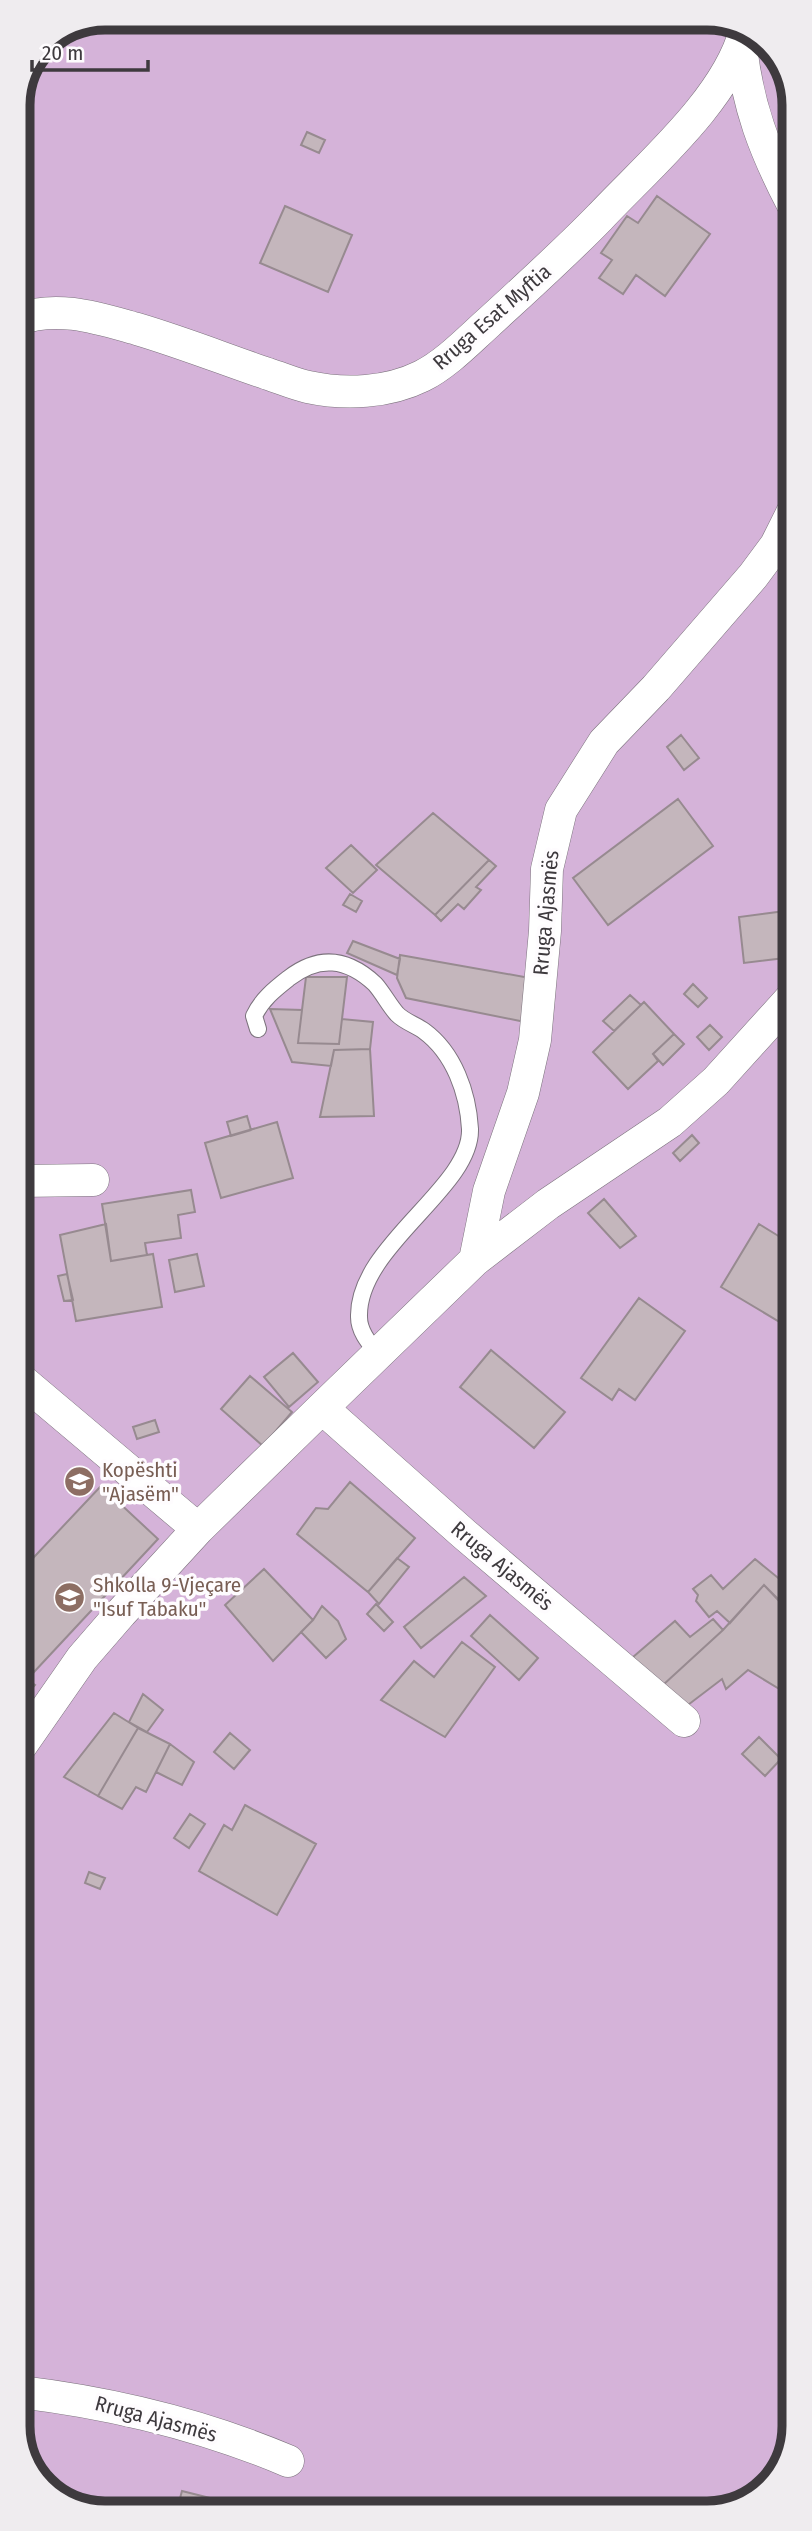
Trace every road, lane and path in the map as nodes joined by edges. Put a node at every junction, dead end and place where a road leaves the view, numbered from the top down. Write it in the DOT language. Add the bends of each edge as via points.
graph roads {
  1 [pos="743,39"];
  2 [pos="782,184"];
  3 [pos="30,314"];
  4 [pos="782,534"];
  5 [pos="782,1008"];
  6 [pos="258,1028"];
  7 [pos="93,1180"];
  8 [pos="30,1181"];
  9 [pos="475,1260"];
  10 [pos="378,1354"];
  11 [pos="30,1387"];
  12 [pos="321,1408"];
  13 [pos="198,1529"];
  14 [pos="684,1721"];
  15 [pos="30,1733"];
  16 [pos="30,2393"];
  17 [pos="288,2461"];
  1 -- 2 [label="street" via="750,105"];
  1 -- 3 [label="street, Rruga Esat Myftia" via="725,78 698,114 577,241 424,376 392,387 352,392 307,387 97,318 57,311"];
  4 -- 9 [label="street, Rruga Ajasmës" via="752,576 604,742 561,810 547,869 535,1040 523,1093 489,1191"];
  5 -- 9 [label="street" via="716,1081 670,1122 548,1204"];
  6 -- 10 [label="lane" via="254,1016 274,989 310,964 341,964 373,983 397,1014 435,1041 446,1053 464,1094 470,1132 461,1162 403,1230 364,1289 359,1318 364,1335"];
  7 -- 8 [label="street"];
  9 -- 10 [label="street"];
  10 -- 12 [label="street"];
  11 -- 13 [label="street"];
  12 -- 13 [label="street"];
  12 -- 14 [label="street, Rruga Ajasmës"];
  13 -- 15 [label="street" via="82,1658"];
  16 -- 17 [label="street, Rruga Ajasmës" via="86,2400 186,2425"];
}
